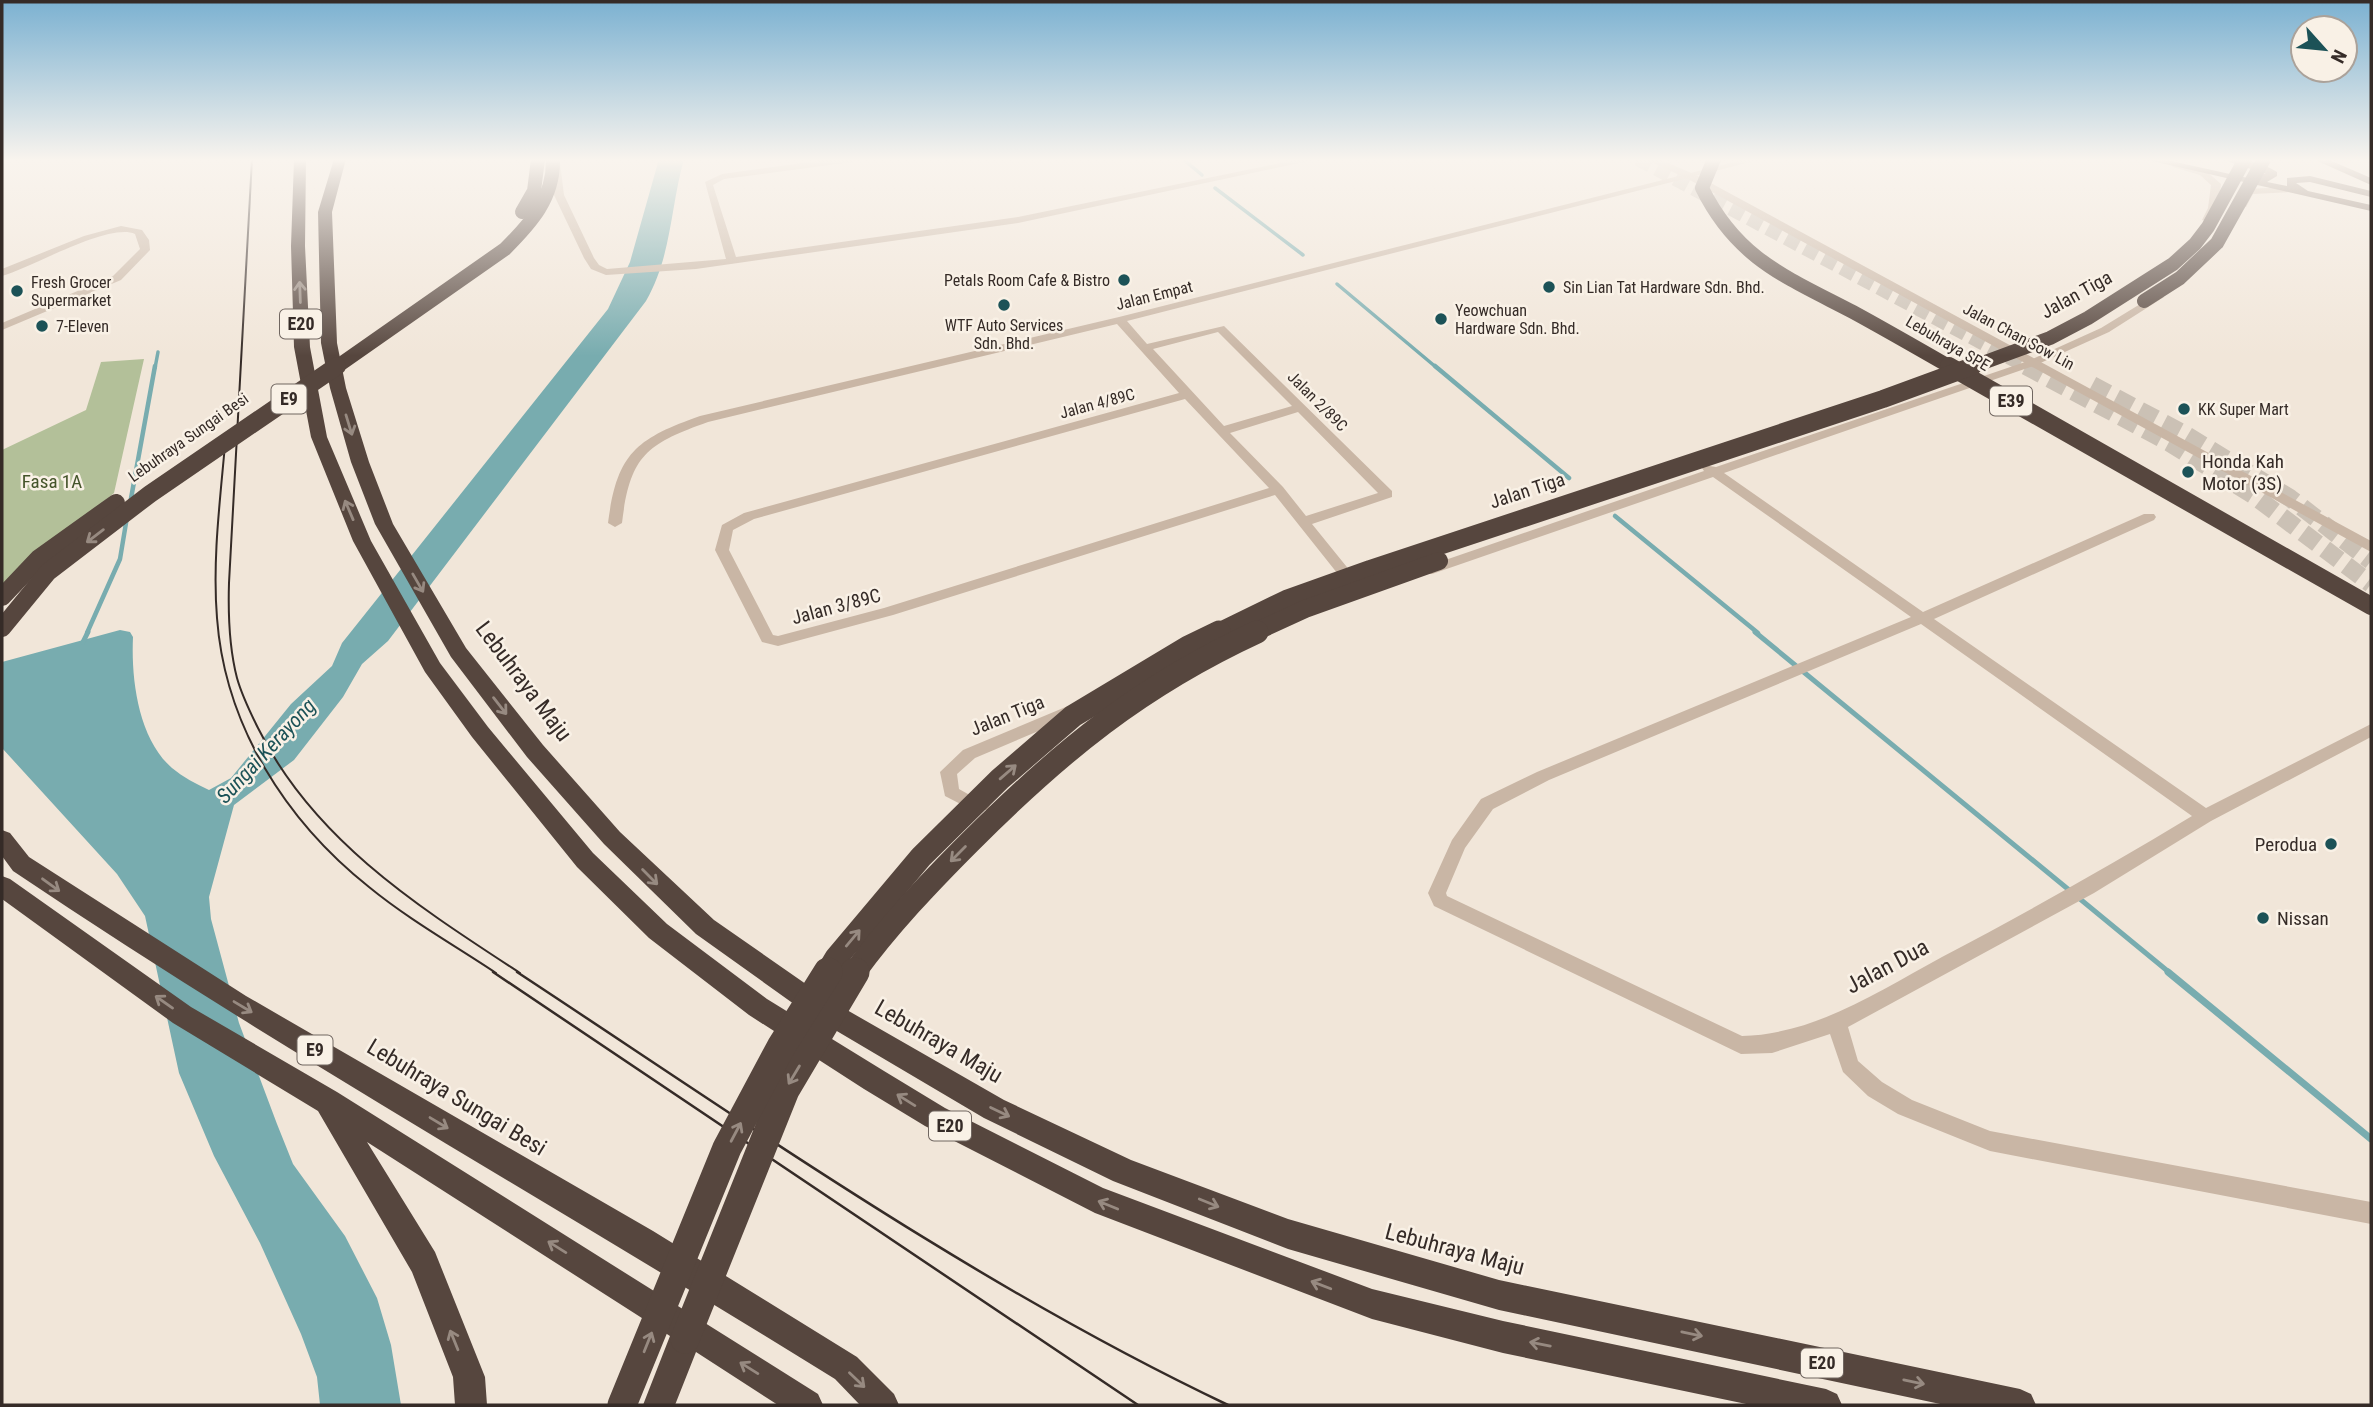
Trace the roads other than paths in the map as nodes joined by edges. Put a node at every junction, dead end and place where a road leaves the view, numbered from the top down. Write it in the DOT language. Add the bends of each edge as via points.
graph roads {
  1 [pos="298,225"];
  2 [pos="325,225"];
  3 [pos="511,225"];
  4 [pos="527,225"];
  5 [pos="573,225"];
  6 [pos="721,225"];
  7 [pos="984,225"];
  8 [pos="1501,225"];
  9 [pos="1723,225"];
  10 [pos="1731,225"];
  11 [pos="1779,225"];
  12 [pos="2204,225"];
  13 [pos="2209,225"];
  14 [pos="2229,225"];
  15 [pos="2233,225"];
  16 [pos="732,261"];
  17 [pos="2,273"];
  18 [pos="41,310"];
  19 [pos="1120,320"];
  20 [pos="2,327"];
  21 [pos="2,339"];
  22 [pos="1145,348"];
  23 [pos="2009,350"];
  24 [pos="2032,363"];
  25 [pos="1187,396"];
  26 [pos="1300,408"];
  27 [pos="1222,431"];
  28 [pos="1015,442"];
  29 [pos="1691,456"];
  30 [pos="1713,472"];
  31 [pos="1279,490"];
  32 [pos="2149,517"];
  33 [pos="1306,521"];
  34 [pos="615,523"];
  35 [pos="2371,547"];
  36 [pos="1344,573"];
  37 [pos="1361,594"];
  38 [pos="2371,594"];
  39 [pos="2,597"];
  40 [pos="2371,606"];
  41 [pos="1920,619"];
  42 [pos="2,628"];
  43 [pos="2371,730"];
  44 [pos="2205,816"];
  45 [pos="2,839"];
  46 [pos="2,886"];
  47 [pos="1837,1023"];
  48 [pos="327,1101"];
  49 [pos="2371,1213"];
  50 [pos="471,1405"];
  51 [pos="622,1405"];
  52 [pos="659,1405"];
  53 [pos="807,1405"];
  54 [pos="883,1405"];
  55 [pos="1826,1405"];
  56 [pos="2020,1405"];
  55 -- 1 [label="highway, E20, one-way" via="1503,1337 1372,1304 1095,1199 935,1117 758,1007 658,931 585,860 480,732 432,667 362,541 319,437 302,347"];
  2 -- 56 [label="highway, Lebuhraya Maju / E20, one-way" via="329,343 360,462 384,524 458,652 536,751 654,881 705,927 817,1006 994,1109 1124,1171 1288,1234 1499,1295"];
  3 -- 39 [label="highway, Lebuhraya Sungai Besi / E9, bridge" via="457,274 39,558"];
  4 -- 42 [label="highway, Lebuhraya Sungai Besi / E9, one-way, bridge" via="494,260 150,494 48,572"];
  5 -- 16 [label="street" via="595,267 606,272"];
  6 -- 16 [label="street"];
  7 -- 16 [label="street"];
  8 -- 19 [label="street, Jalan Empat"];
  9 -- 40 [label="highway, Lebuhraya SPE / E39, bridge" via="1769,268"];
  10 -- 38 [label="highway, Lebuhraya SPE / E39, bridge" via="1748,244 1808,286"];
  11 -- 23 [label="street, Jalan Chan Sow Lin"];
  12 -- 23 [label="street, Jalan Tiga" via="2169,261 2130,288 2068,325"];
  51 -- 13 [label="highway, one-way, bridge" via="727,1148 781,1046 836,958 921,857 1073,716 1188,647 1286,599 1883,399 2050,338 2173,264"];
  14 -- 52 [label="highway, one-way, bridge" via="2207,255 2180,278 2082,337 2009,369 1306,609 1157,684 1082,738 1031,780 908,904 855,972 785,1090"];
  15 -- 24 [label="street, Jalan Tiga" via="2197,270 2146,306"];
  17 -- 18 [label="street" via="112,229 141,232 145,250 126,271"];
  18 -- 20 [label="street"];
  18 -- 21 [label="street" via="36,323"];
  19 -- 22 [label="street"];
  19 -- 34 [label="street, Jalan Empat" via="675,429 633,456 618,492"];
  22 -- 25 [label="street"];
  22 -- 26 [label="street, Jalan 2/89C" via="1220,328"];
  23 -- 24 [label="street, Jalan Chan Sow Lin"];
  23 -- 29 [label="street, Jalan Tiga"];
  24 -- 30 [label="street, Jalan Tiga"];
  24 -- 35 [label="street, Jalan Chan Sow Lin"];
  25 -- 27 [label="street"];
  25 -- 28 [label="street, Jalan 4/89C"];
  26 -- 27 [label="street"];
  26 -- 33 [label="street, Jalan 2/89C" via="1387,494"];
  27 -- 31 [label="street"];
  28 -- 31 [label="street, Jalan 3/89C" via="749,516 727,528 722,550 767,638 778,641 888,612"];
  29 -- 30 [label="street"];
  29 -- 36 [label="street, Jalan Tiga, bridge"];
  30 -- 37 [label="street, Jalan Tiga"];
  30 -- 41 [label="street"];
  31 -- 33 [label="street"];
  32 -- 41 [label="street, Jalan Dua"];
  33 -- 36 [label="street"];
  36 -- 37 [label="street"];
  36 -- 37 [label="street, Jalan Tiga" via="1270,601 1185,642 1059,717 969,754 948,772 951,793 972,804 994,806 1019,798 1164,686 1298,617"];
  41 -- 44 [label="street"];
  41 -- 47 [label="street, Jalan Dua" via="1543,776 1487,804 1458,845 1437,893 1440,901 1741,1045 1772,1044"];
  43 -- 44 [label="street, Jalan Dua"];
  44 -- 47 [label="street, Jalan Dua" via="2079,892"];
  45 -- 54 [label="highway, Lebuhraya Sungai Besi / E9, one-way" via="21,864 143,945 846,1368"];
  48 -- 46 [label="highway, E9, one-way" via="182,1015"];
  47 -- 49 [label="street" via="1850,1066 1875,1089 1905,1107 1990,1141"];
  50 -- 48 [label="highway, E9, one-way" via="469,1377 424,1262"];
  53 -- 48 [label="highway, one-way"];
}
